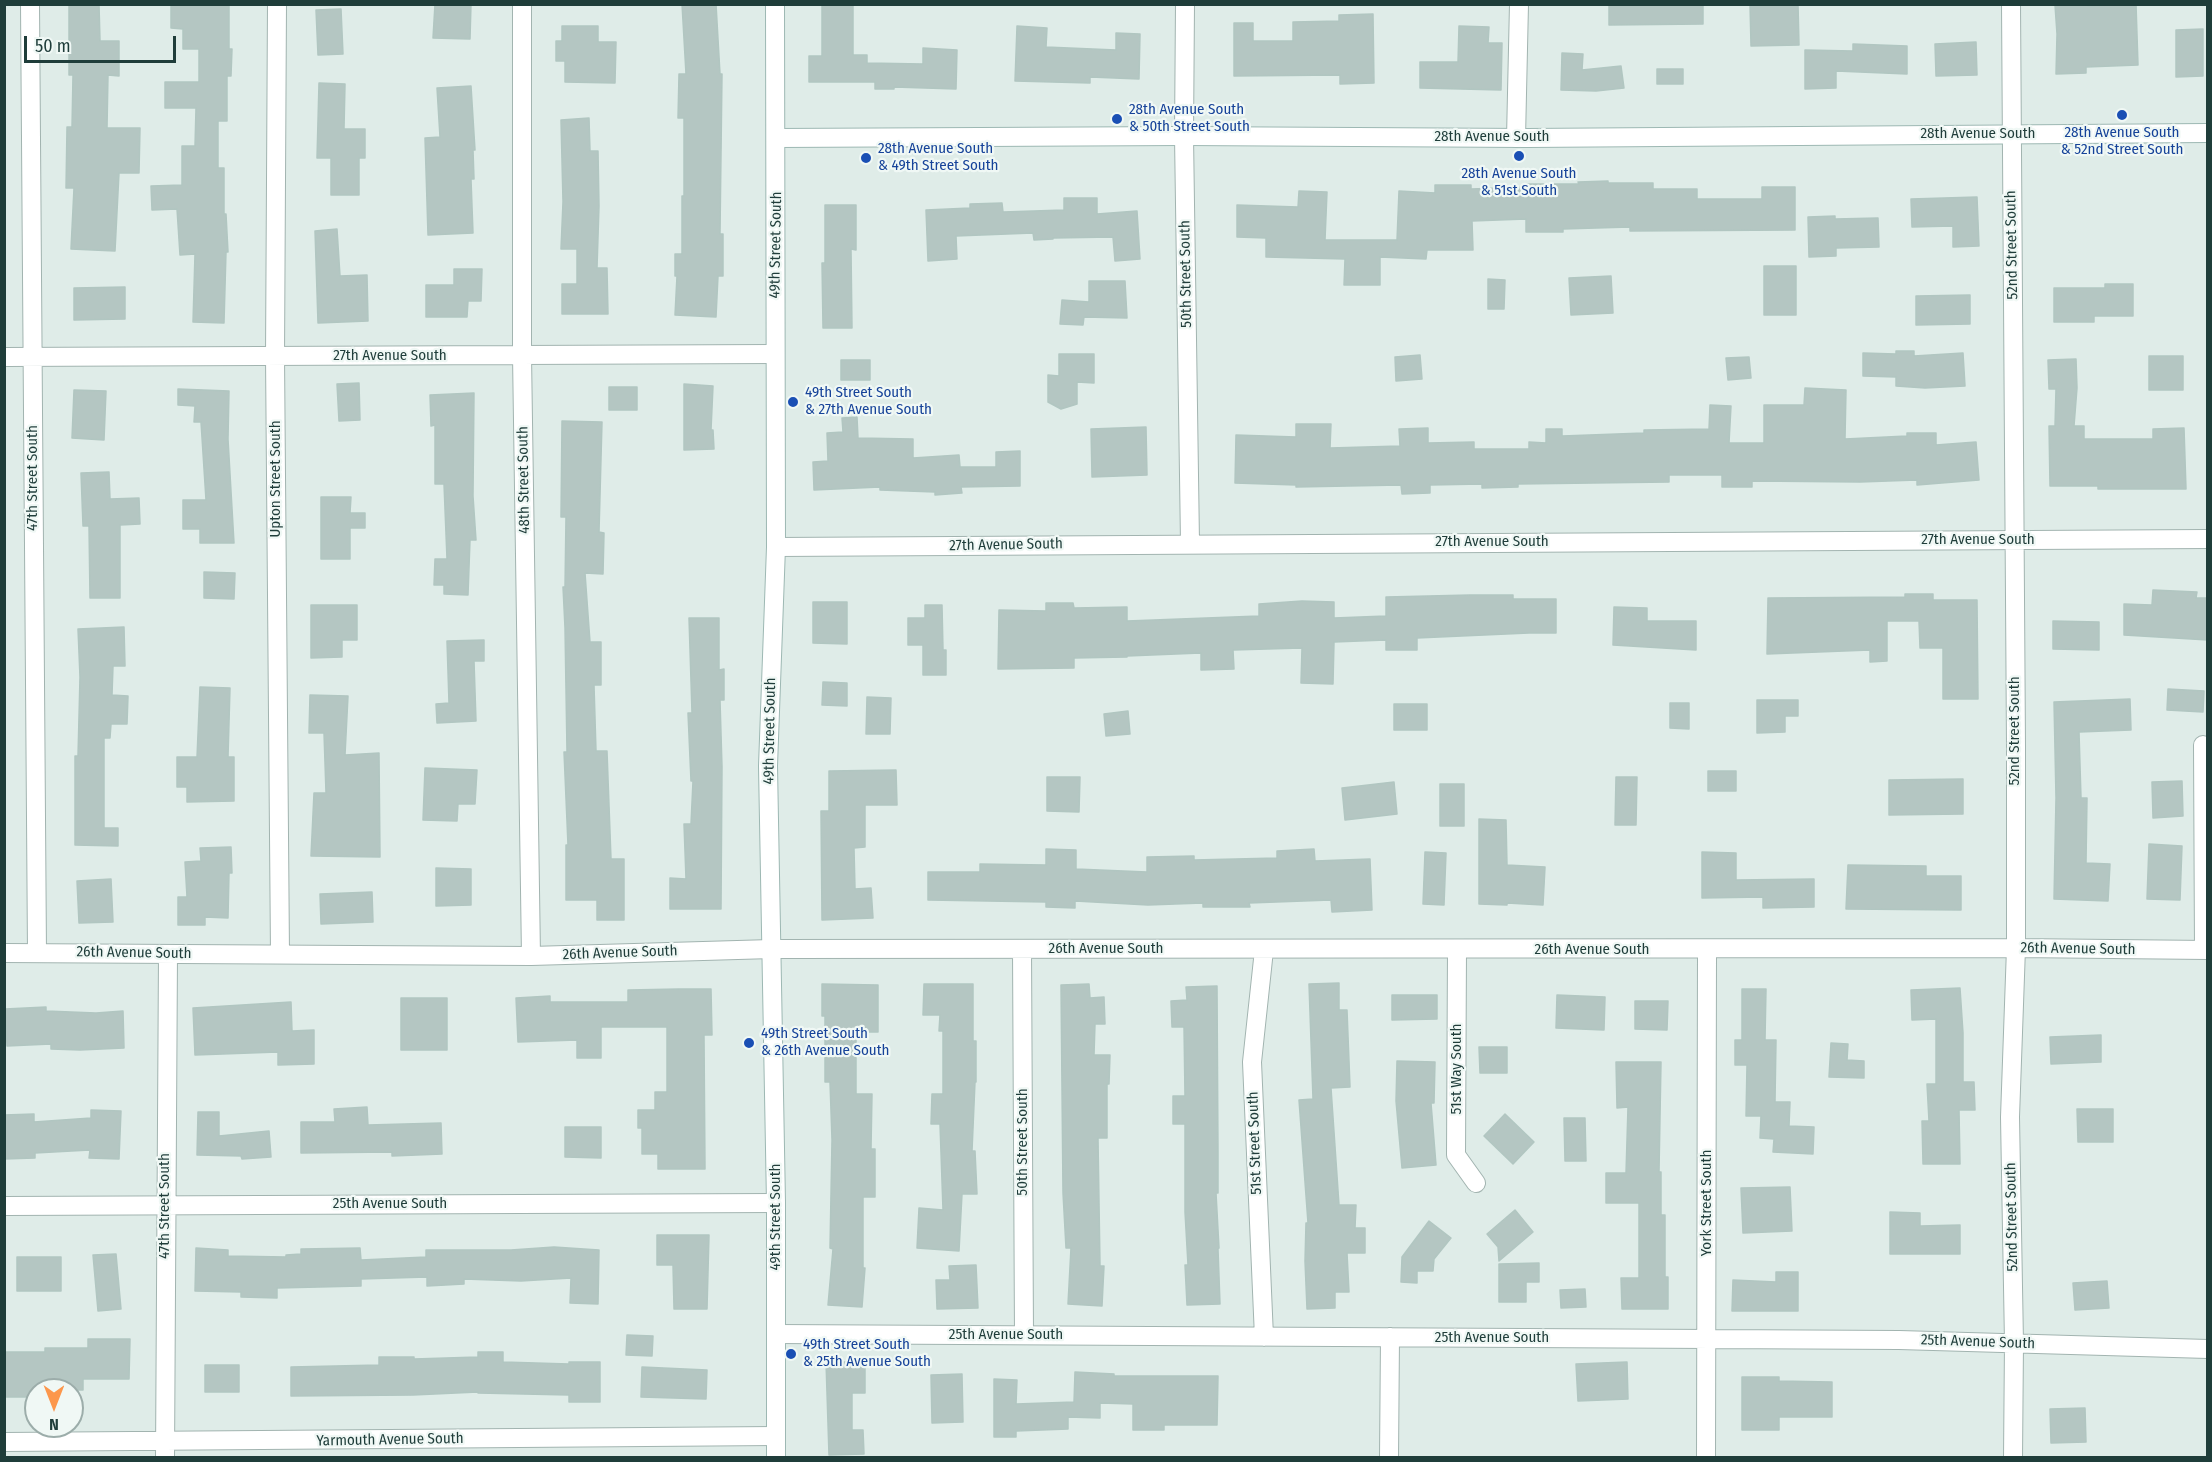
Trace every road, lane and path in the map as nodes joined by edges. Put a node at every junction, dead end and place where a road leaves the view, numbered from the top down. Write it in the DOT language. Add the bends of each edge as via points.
graph roads {
  1 [pos="30,4"];
  2 [pos="277,4"];
  3 [pos="522,4"];
  4 [pos="775,4"];
  5 [pos="1185,4"];
  6 [pos="1519,4"];
  7 [pos="2011,4"];
  8 [pos="2010,133"];
  9 [pos="2208,133"];
  10 [pos="1184,136"];
  11 [pos="777,138"];
  12 [pos="1516,138"];
  13 [pos="775,354"];
  14 [pos="522,355"];
  15 [pos="275,356"];
  16 [pos="4,357"];
  17 [pos="32,357"];
  18 [pos="2208,539"];
  19 [pos="2015,540"];
  20 [pos="1190,543"];
  21 [pos="776,547"];
  22 [pos="2203,746"];
  23 [pos="2016,948"];
  24 [pos="772,949"];
  25 [pos="1022,949"];
  26 [pos="1707,949"];
  27 [pos="1264,950"];
  28 [pos="1457,950"];
  29 [pos="2206,950"];
  30 [pos="37,952"];
  31 [pos="4,953"];
  32 [pos="168,954"];
  33 [pos="280,954"];
  34 [pos="531,956"];
  35 [pos="1476,1183"];
  36 [pos="776,1203"];
  37 [pos="165,1204"];
  38 [pos="4,1206"];
  39 [pos="776,1334"];
  40 [pos="1024,1335"];
  41 [pos="1264,1337"];
  42 [pos="1390,1337"];
  43 [pos="1707,1338"];
  44 [pos="2014,1343"];
  45 [pos="2208,1350"];
  46 [pos="776,1436"];
  47 [pos="4,1442"];
  48 [pos="164,1450"];
  49 [pos="776,1458"];
  50 [pos="1389,1458"];
  51 [pos="1706,1458"];
  52 [pos="2013,1458"];
  1 -- 17 [label="street, 47th Street South"];
  2 -- 15 [label="street, Upton Street South"];
  3 -- 14 [label="street, 48th Street South"];
  4 -- 11 [label="street, 49th Street South"];
  5 -- 10 [label="street, 50th Street South"];
  6 -- 12 [label="street"];
  7 -- 8 [label="street, 52nd Street South"];
  8 -- 9 [label="street, 28th Avenue South"];
  8 -- 12 [label="street, 28th Avenue South"];
  8 -- 19 [label="street, 52nd Street South"];
  10 -- 11 [label="street, 28th Avenue South"];
  10 -- 12 [label="street, 28th Avenue South"];
  10 -- 20 [label="street, 50th Street South"];
  11 -- 13 [label="street, 49th Street South"];
  13 -- 14 [label="street, 27th Avenue South"];
  13 -- 21 [label="street, 49th Street South"];
  14 -- 15 [label="street, 27th Avenue South"];
  14 -- 34 [label="street, 48th Street South"];
  15 -- 17 [label="street, 27th Avenue South"];
  15 -- 33 [label="street, Upton Street South"];
  16 -- 17 [label="street, 27th Avenue South"];
  17 -- 30 [label="street, 47th Street South"];
  18 -- 19 [label="street, 27th Avenue South"];
  19 -- 20 [label="street, 27th Avenue South"];
  19 -- 23 [label="street, 52nd Street South"];
  20 -- 21 [label="street, 27th Avenue South"];
  21 -- 24 [label="street, 49th Street South" via="768,766"];
  22 -- 29 [label="street"];
  23 -- 26 [label="street, 26th Avenue South"];
  23 -- 29 [label="street, 26th Avenue South"];
  23 -- 44 [label="street, 52nd Street South" via="2010,1117"];
  24 -- 25 [label="street, 26th Avenue South"];
  24 -- 34 [label="street, 26th Avenue South"];
  24 -- 36 [label="street, 49th Street South"];
  25 -- 27 [label="street, 26th Avenue South"];
  25 -- 40 [label="street, 50th Street South"];
  26 -- 28 [label="street, 26th Avenue South"];
  26 -- 43 [label="street, York Street South"];
  27 -- 28 [label="street, 26th Avenue South"];
  27 -- 41 [label="street, 51st Street South" via="1252,1062"];
  28 -- 35 [label="street, 51st Way South" via="1456,1155"];
  30 -- 31 [label="street, 26th Avenue South"];
  30 -- 32 [label="street, 26th Avenue South"];
  32 -- 33 [label="street, 26th Avenue South"];
  32 -- 37 [label="street, 47th Street South"];
  33 -- 34 [label="street, 26th Avenue South"];
  36 -- 37 [label="street, 25th Avenue South"];
  36 -- 39 [label="street, 49th Street South"];
  37 -- 38 [label="street, 25th Avenue South"];
  37 -- 48 [label="street, 47th Street South"];
  39 -- 40 [label="street, 25th Avenue South"];
  39 -- 46 [label="street, 49th Street South"];
  40 -- 41 [label="street, 25th Avenue South"];
  41 -- 42 [label="street, 25th Avenue South"];
  42 -- 43 [label="street, 25th Avenue South"];
  42 -- 50 [label="street"];
  43 -- 44 [label="street, 25th Avenue South"];
  43 -- 51 [label="street, York Street South"];
  44 -- 45 [label="street, 25th Avenue South"];
  44 -- 52 [label="street, 52nd Street South"];
  46 -- 48 [label="street, Yarmouth Avenue South"];
  46 -- 49 [label="street, 49th Street South"];
  47 -- 48 [label="street, Yarmouth Avenue South"];
}
